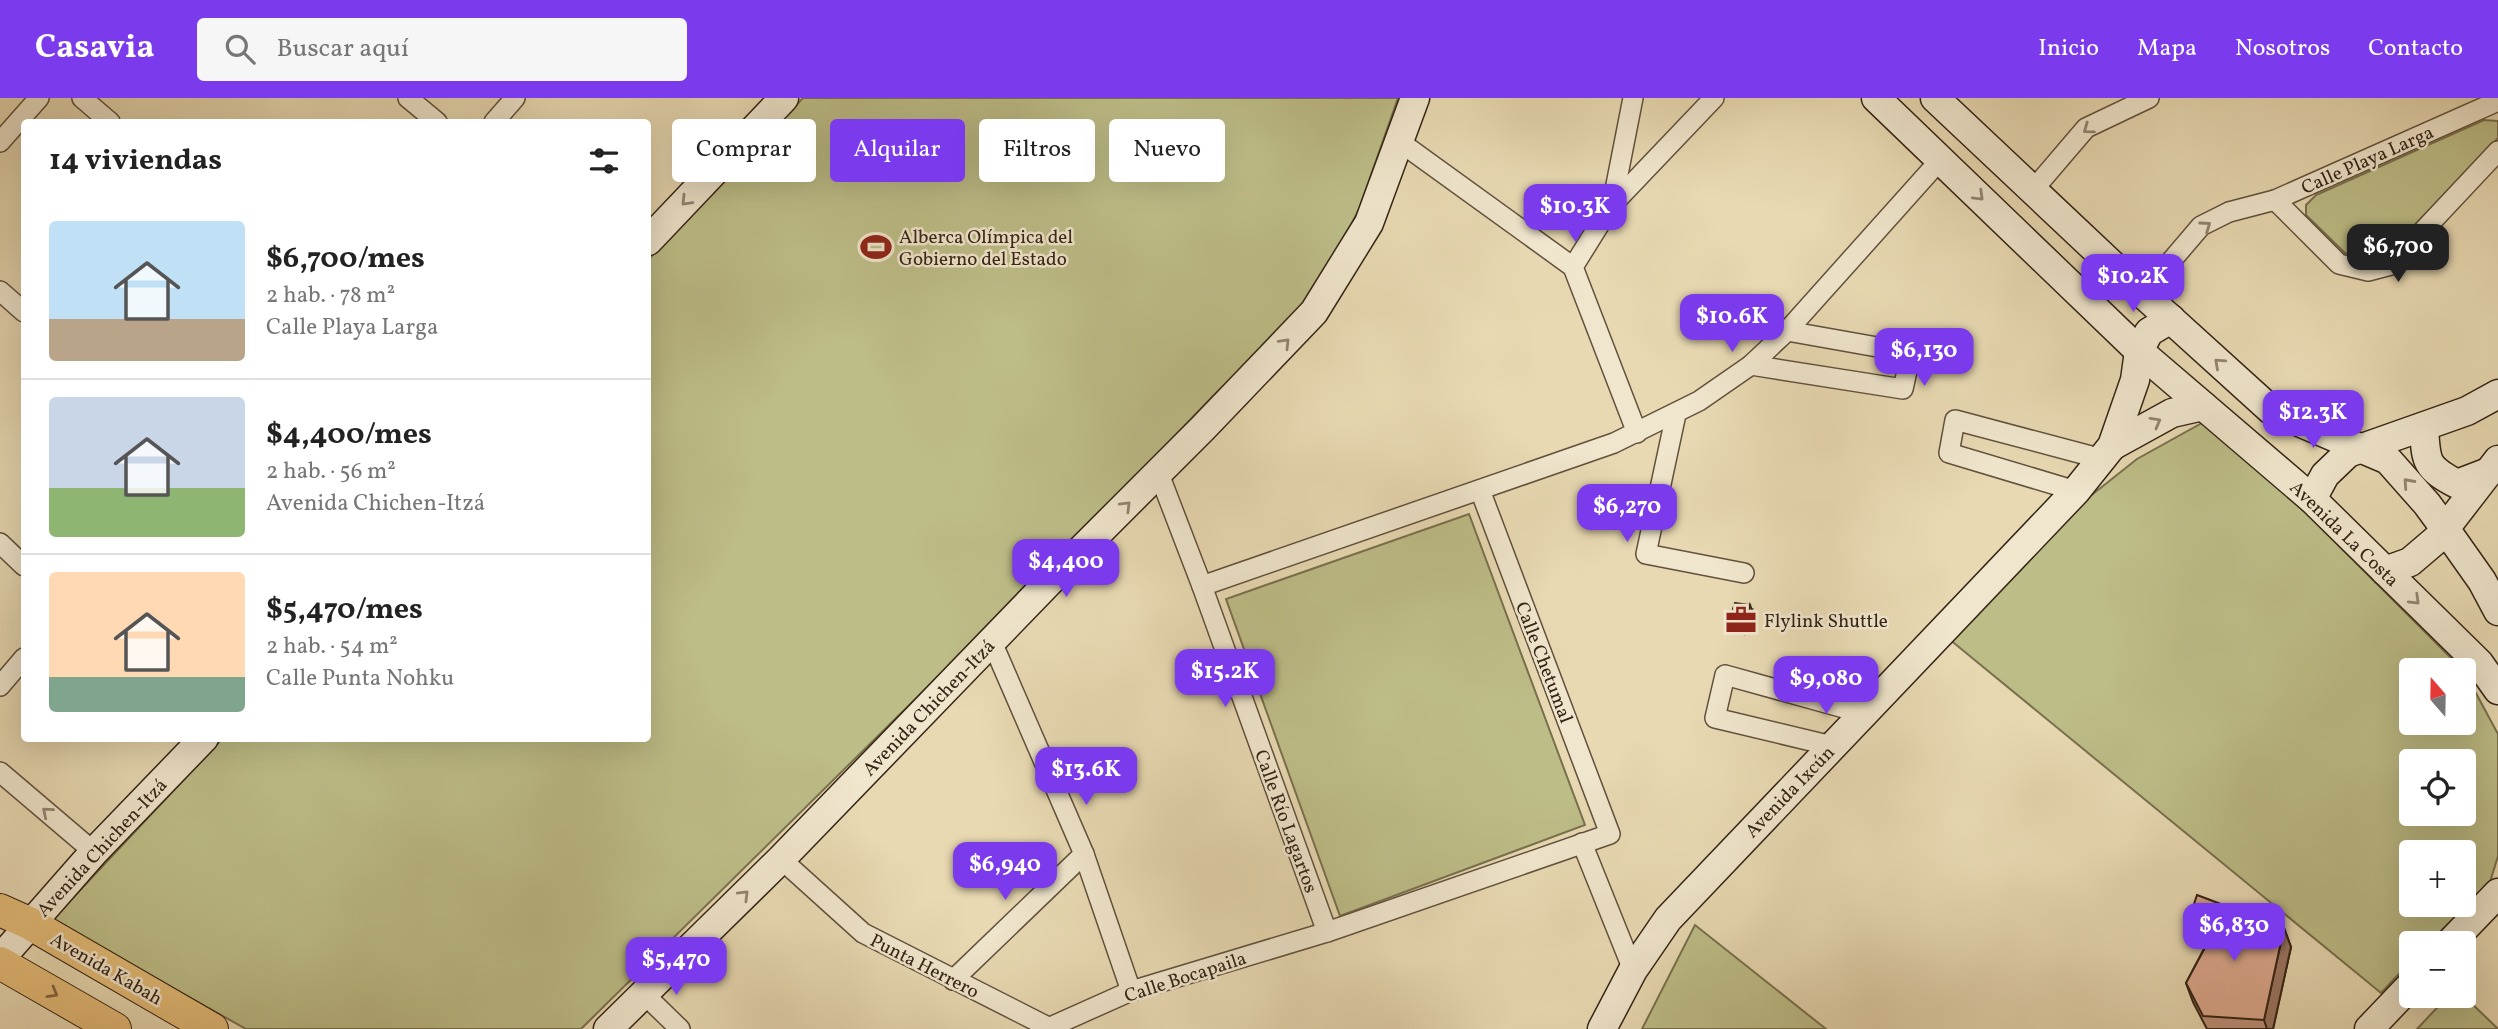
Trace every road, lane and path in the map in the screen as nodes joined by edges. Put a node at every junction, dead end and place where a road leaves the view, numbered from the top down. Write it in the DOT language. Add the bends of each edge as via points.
graph roads {
  1 [pos="39,98"];
  2 [pos="82,98"];
  3 [pos="408,98"];
  4 [pos="515,98"];
  5 [pos="784,98"];
  6 [pos="1415,98"];
  7 [pos="1633,98"];
  8 [pos="1714,98"];
  9 [pos="1935,98"];
  10 [pos="2149,98"];
  11 [pos="1880,99"];
  12 [pos="2498,101"];
  13 [pos="106,119"];
  14 [pos="433,119"];
  15 [pos="497,119"];
  16 [pos="0,142"];
  17 [pos="1400,142"];
  18 [pos="2498,151"];
  19 [pos="1941,159"];
  20 [pos="2032,190"];
  21 [pos="2275,200"];
  22 [pos="1611,206"];
  23 [pos="651,238"];
  24 [pos="1573,267"];
  25 [pos="0,291"];
  26 [pos="2143,294"];
  27 [pos="21,309"];
  28 [pos="2171,319"];
  29 [pos="1787,331"];
  30 [pos="2139,351"];
  31 [pos="1751,365"];
  32 [pos="2498,394"];
  33 [pos="2203,406"];
  34 [pos="1676,414"];
  35 [pos="2424,427"];
  36 [pos="1637,433"];
  37 [pos="2360,447"];
  38 [pos="2107,453"];
  39 [pos="2495,466"];
  40 [pos="1159,474"];
  41 [pos="1480,491"];
  42 [pos="2076,491"];
  43 [pos="2312,499"];
  44 [pos="2446,530"];
  45 [pos="0,543"];
  46 [pos="21,563"];
  47 [pos="2385,571"];
  48 [pos="1744,573"];
  49 [pos="1202,586"];
  50 [pos="2498,611"];
  51 [pos="992,642"];
  52 [pos="21,661"];
  53 [pos="0,685"];
  54 [pos="2498,690"];
  55 [pos="1862,713"];
  56 [pos="200,742"];
  57 [pos="1832,747"];
  58 [pos="0,772"];
  59 [pos="1610,834"];
  60 [pos="1582,843"];
  61 [pos="94,852"];
  62 [pos="1084,854"];
  63 [pos="781,859"];
  64 [pos="2498,892"];
  65 [pos="0,910"];
  66 [pos="29,923"];
  67 [pos="2461,931"];
  68 [pos="1327,932"];
  69 [pos="0,961"];
  70 [pos="1633,970"];
  71 [pos="953,980"];
  72 [pos="1131,991"];
  73 [pos="644,994"];
  74 [pos="2399,998"];
  75 [pos="1047,1028"];
  76 [pos="115,1029"];
  77 [pos="212,1029"];
  78 [pos="608,1029"];
  79 [pos="680,1029"];
  80 [pos="1602,1029"];
  81 [pos="2369,1029"];
  1 -- 16 [label="street"];
  2 -- 13 [label="street"];
  3 -- 14 [label="street"];
  4 -- 15 [label="street"];
  5 -- 23 [label="main road, one-way"];
  6 -- 17 [label="main road, Avenida Chichen-Itzá"];
  7 -- 22 [label="street"];
  8 -- 22 [label="street"];
  9 -- 20 [label="main road"];
  10 -- 20 [label="street, one-way" via="2086,128"];
  11 -- 19 [label="main road, Avenida La Costa"];
  12 -- 21 [label="street, Calle Playa Larga"];
  17 -- 24 [label="street"];
  40 -- 17 [label="main road, Avenida Chichen-Itzá, one-way" via="1314,312 1370,223"];
  18 -- 21 [label="street, Calle Playa Larga" via="2391,265 2368,271 2339,264"];
  19 -- 29 [label="street"];
  19 -- 30 [label="main road, Avenida La Costa, one-way"];
  20 -- 26 [label="main road"];
  26 -- 21 [label="street, Calle Playa Larga, one-way" via="2202,226 2229,212"];
  22 -- 24 [label="street"];
  24 -- 36 [label="street"];
  25 -- 27 [label="street"];
  26 -- 28 [label="main road"];
  28 -- 30 [label="main road" via="2149,332"];
  37 -- 28 [label="main road, one-way" via="2272,410"];
  29 -- 31 [label="street"];
  29 -- 31 [label="street" via="1911,353 1903,389"];
  30 -- 33 [label="main road, Avenida La Costa"];
  30 -- 38 [label="main road, Avenida Ixcún" via="2135,380"];
  31 -- 34 [label="street"];
  32 -- 35 [label="main road"];
  38 -- 33 [label="main road, Avenida Ixcún, one-way" via="2172,413"];
  33 -- 43 [label="main road, Avenida La Costa"];
  34 -- 36 [label="street"];
  34 -- 48 [label="street" via="1646,554"];
  35 -- 37 [label="main road"];
  35 -- 39 [label="main road" via="2425,457 2436,473 2457,484"];
  36 -- 41 [label="street"];
  37 -- 43 [label="main road" via="2331,467"];
  44 -- 37 [label="main road, one-way" via="2388,460"];
  38 -- 42 [label="main road, Avenida Ixcún"];
  38 -- 42 [label="street" via="1955,420 1949,453"];
  39 -- 44 [label="main road"];
  40 -- 49 [label="street, Calle Río Lagartos"];
  51 -- 40 [label="main road, Avenida Chichen-Itzá, one-way"];
  41 -- 49 [label="street"];
  41 -- 59 [label="street, Calle Chetumal"];
  42 -- 55 [label="main road, Avenida Ixcún"];
  43 -- 47 [label="main road, Avenida La Costa"];
  44 -- 47 [label="main road" via="2410,562"];
  44 -- 50 [label="main road"];
  45 -- 46 [label="street"];
  47 -- 54 [label="main road, Avenida La Costa, one-way" via="2479,663"];
  49 -- 68 [label="street, Calle Río Lagartos"];
  51 -- 62 [label="street"];
  51 -- 63 [label="main road, Avenida Chichen-Itzá"];
  52 -- 53 [label="street"];
  55 -- 57 [label="main road, Avenida Ixcún"];
  55 -- 57 [label="street" via="1725,675 1715,718"];
  56 -- 61 [label="main road, Avenida Chichen-Itzá"];
  57 -- 70 [label="main road, Avenida Ixcún" via="1668,919"];
  61 -- 58 [label="street, one-way"];
  59 -- 60 [label="street, Calle Bocapaila"];
  60 -- 68 [label="street, Calle Bocapaila"];
  60 -- 70 [label="street"];
  61 -- 66 [label="main road, Avenida Chichen-Itzá"];
  62 -- 71 [label="street"];
  62 -- 72 [label="street"];
  63 -- 71 [label="street, Punta Herrero" via="863,933"];
  73 -- 63 [label="main road, Avenida Chichen-Itzá, one-way"];
  64 -- 67 [label="main road"];
  65 -- 66 [label="main road, Avenida Kabah"];
  66 -- 69 [label="main road, Avenida Chichen-Itzá"];
  66 -- 77 [label="main road, Avenida Kabah"];
  68 -- 72 [label="street, Calle Bocapaila"];
  69 -- 76 [label="main road, one-way"];
  70 -- 80 [label="main road, Avenida Ixcún"];
  71 -- 75 [label="street, Punta Herrero"];
  72 -- 75 [label="street, Calle Bocapaila"];
  73 -- 78 [label="main road, Avenida Chichen-Itzá"];
  73 -- 79 [label="street"];
  74 -- 81 [label="main road"];
}
